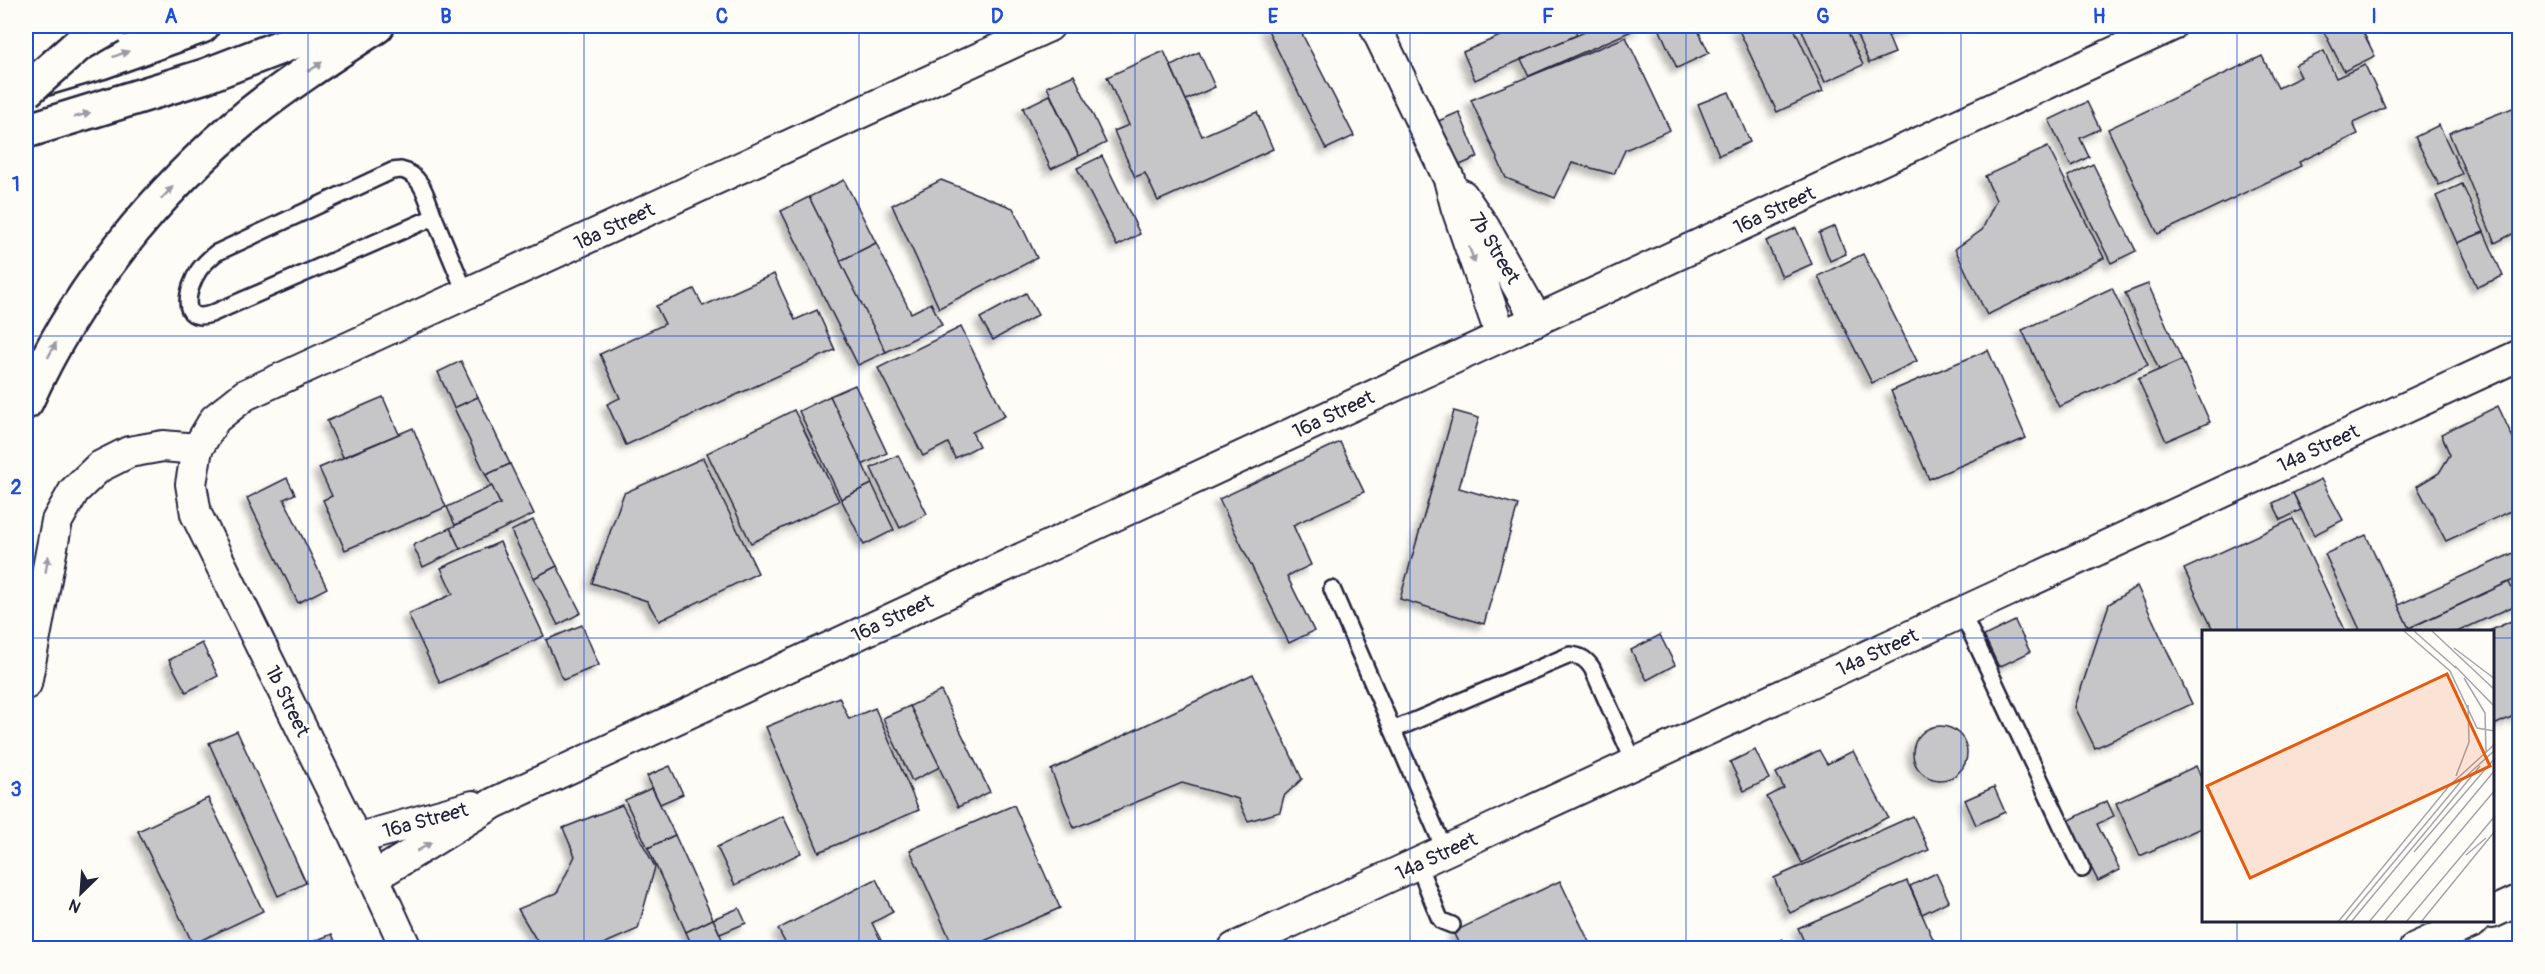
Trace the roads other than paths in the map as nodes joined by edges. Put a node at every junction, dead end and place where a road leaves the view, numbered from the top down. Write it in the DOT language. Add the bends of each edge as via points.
graph roads {
  1 [pos="111,26"];
  2 [pos="202,26"];
  3 [pos="334,26"];
  4 [pos="377,26"];
  5 [pos="1049,26"];
  6 [pos="2171,26"];
  7 [pos="1378,28"];
  8 [pos="26,85"];
  9 [pos="26,91"];
  10 [pos="26,131"];
  11 [pos="1449,179"];
  12 [pos="434,217"];
  13 [pos="466,294"];
  14 [pos="1537,320"];
  15 [pos="1501,336"];
  16 [pos="2520,355"];
  17 [pos="26,402"];
  18 [pos="197,449"];
  19 [pos="1332,589"];
  20 [pos="1962,613"];
  21 [pos="26,684"];
  22 [pos="1393,730"];
  23 [pos="1635,764"];
  24 [pos="494,803"];
  25 [pos="356,839"];
  26 [pos="1445,851"];
  27 [pos="1418,864"];
  28 [pos="2082,869"];
  29 [pos="374,877"];
  30 [pos="2520,900"];
  31 [pos="2494,913"];
  32 [pos="2469,923"];
  33 [pos="1452,925"];
  34 [pos="406,948"];
  35 [pos="1234,948"];
  36 [pos="2415,948"];
  1 -- 9 [label="main road, bridge" via="78,45"];
  8 -- 2 [label="main road, one-way"];
  10 -- 3 [label="main road, one-way" via="205,76"];
  17 -- 4 [label="main road, one-way" via="59,337 91,287 164,195 250,114"];
  5 -- 13 [label="street, 18a Street"];
  6 -- 14 [label="street, 16a Street"];
  7 -- 11 [label="street, 7b Street"];
  11 -- 14 [label="street, 7b Street" via="1484,227"];
  11 -- 15 [label="street, 7b Street, one-way"];
  12 -- 12 [label="lane" via="416,177 409,171 392,171 216,253 198,271 187,297 188,306 202,317 211,314"];
  12 -- 13 [label="lane"];
  13 -- 18 [label="street, 18a Street" via="245,395 215,419"];
  14 -- 15 [label="street, 16a Street"];
  15 -- 24 [label="street, 16a Street"];
  16 -- 20 [label="street, 14a Street"];
  21 -- 18 [label="street, one-way" via="57,521 74,491 99,467 129,452 163,446"];
  18 -- 25 [label="street, 1b Street" via="191,484 196,514"];
  19 -- 22 [label="lane"];
  20 -- 23 [label="street, 14a Street"];
  20 -- 28 [label="lane"];
  22 -- 23 [label="lane" via="1570,655 1579,656 1592,668"];
  22 -- 26 [label="lane"];
  23 -- 26 [label="street, 14a Street"];
  24 -- 25 [label="street, 16a Street" via="459,809"];
  29 -- 24 [label="street, 16a Street, one-way"];
  25 -- 29 [label="street, 1b Street"];
  26 -- 27 [label="street, 14a Street"];
  27 -- 33 [label="lane" via="1439,916"];
  27 -- 35 [label="street, 14a Street"];
  29 -- 34 [label="street, 1b Street"];
  30 -- 31 [label="street"];
  32 -- 36 [label="street"];
}
